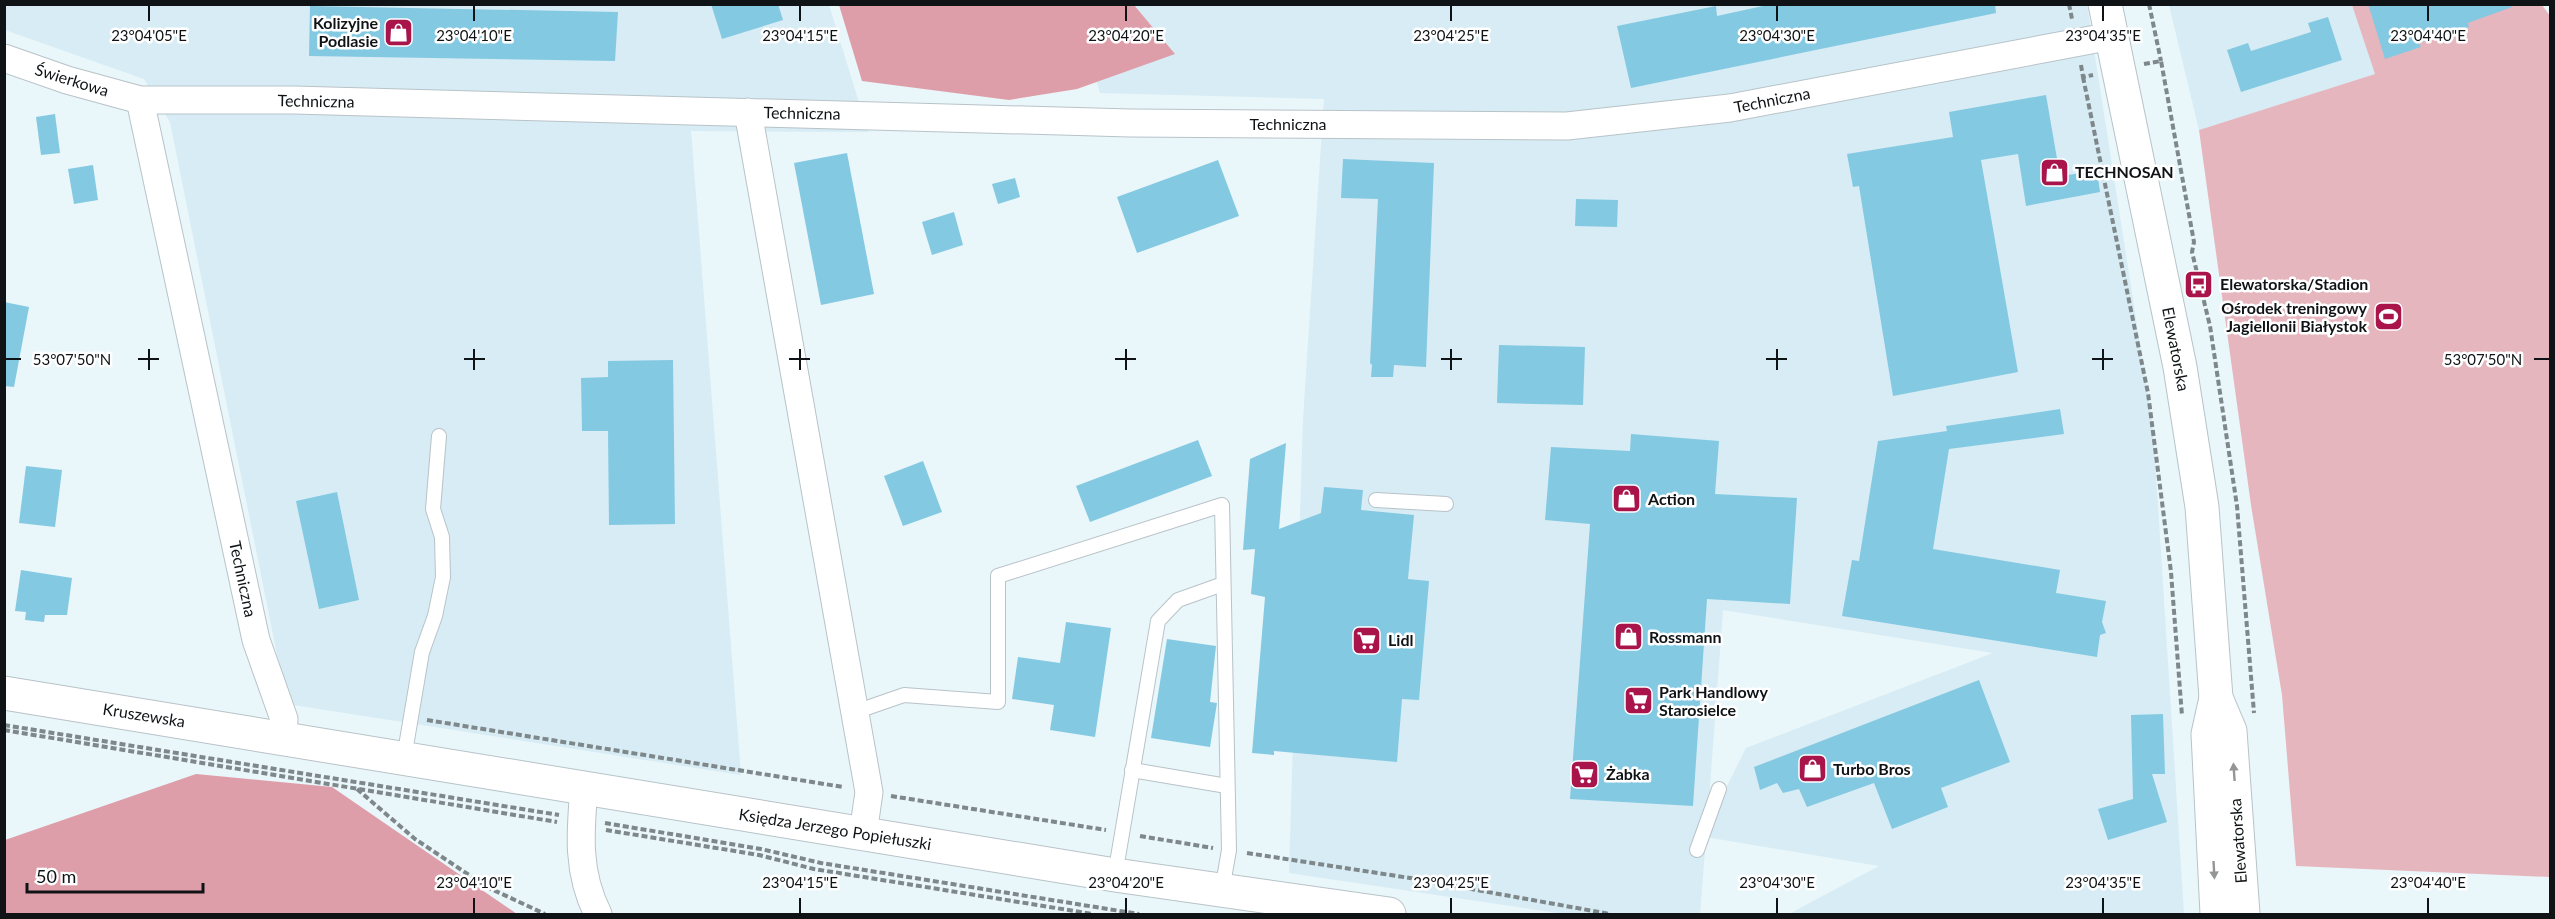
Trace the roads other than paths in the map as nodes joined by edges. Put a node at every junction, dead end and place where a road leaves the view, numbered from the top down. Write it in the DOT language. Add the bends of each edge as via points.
graph roads {
  1 [pos="2105,4"];
  2 [pos="2112,36"];
  3 [pos="4,58"];
  4 [pos="140,100"];
  5 [pos="748,112"];
  6 [pos="439,436"];
  7 [pos="1376,500"];
  8 [pos="1446,504"];
  9 [pos="1223,584"];
  10 [pos="4,693"];
  11 [pos="2216,698"];
  12 [pos="855,712"];
  13 [pos="283,738"];
  14 [pos="407,743"];
  15 [pos="1132,770"];
  16 [pos="1227,786"];
  17 [pos="1719,789"];
  18 [pos="582,811"];
  19 [pos="863,834"];
  20 [pos="1697,850"];
  21 [pos="1115,875"];
  22 [pos="1222,890"];
  23 [pos="597,915"];
  24 [pos="1389,915"];
  25 [pos="2217,915"];
  26 [pos="2243,915"];
  1 -- 2 [label="street, Elewatorska"];
  2 -- 5 [label="street, Techniczna" via="1730,108 1567,126 1130,123"];
  2 -- 11 [label="street, Elewatorska" via="2180,367 2202,507"];
  3 -- 4 [label="street, Świerkowa"];
  4 -- 5 [label="street, Techniczna" via="271,99"];
  4 -- 13 [label="street, Techniczna" via="256,640 284,719"];
  5 -- 12 [label="street"];
  6 -- 14 [label="lane" via="433,509 442,537 443,577 422,652"];
  7 -- 8 [label="lane"];
  9 -- 12 [label="lane" via="1222,505 998,576 998,702 904,695"];
  9 -- 15 [label="lane" via="1178,600 1158,621"];
  9 -- 16 [label="lane"];
  10 -- 13 [label="street, Kruszewska"];
  11 -- 25 [label="street, Elewatorska, one-way" via="2208,734"];
  26 -- 11 [label="street, Elewatorska, one-way" via="2230,731"];
  12 -- 19 [label="street" via="869,792"];
  13 -- 14 [label="street, Księdza Jerzego Popiełuszki" via="354,766"];
  14 -- 18 [label="street, Księdza Jerzego Popiełuszki"];
  15 -- 16 [label="lane"];
  15 -- 21 [label="lane"];
  16 -- 22 [label="lane" via="1229,850"];
  17 -- 20 [label="lane"];
  18 -- 19 [label="street, Księdza Jerzego Popiełuszki"];
  18 -- 23 [label="street" via="581,865"];
  19 -- 21 [label="street, Księdza Jerzego Popiełuszki"];
  21 -- 22 [label="street, Księdza Jerzego Popiełuszki"];
  22 -- 24 [label="street, Księdza Jerzego Popiełuszki"];
}
